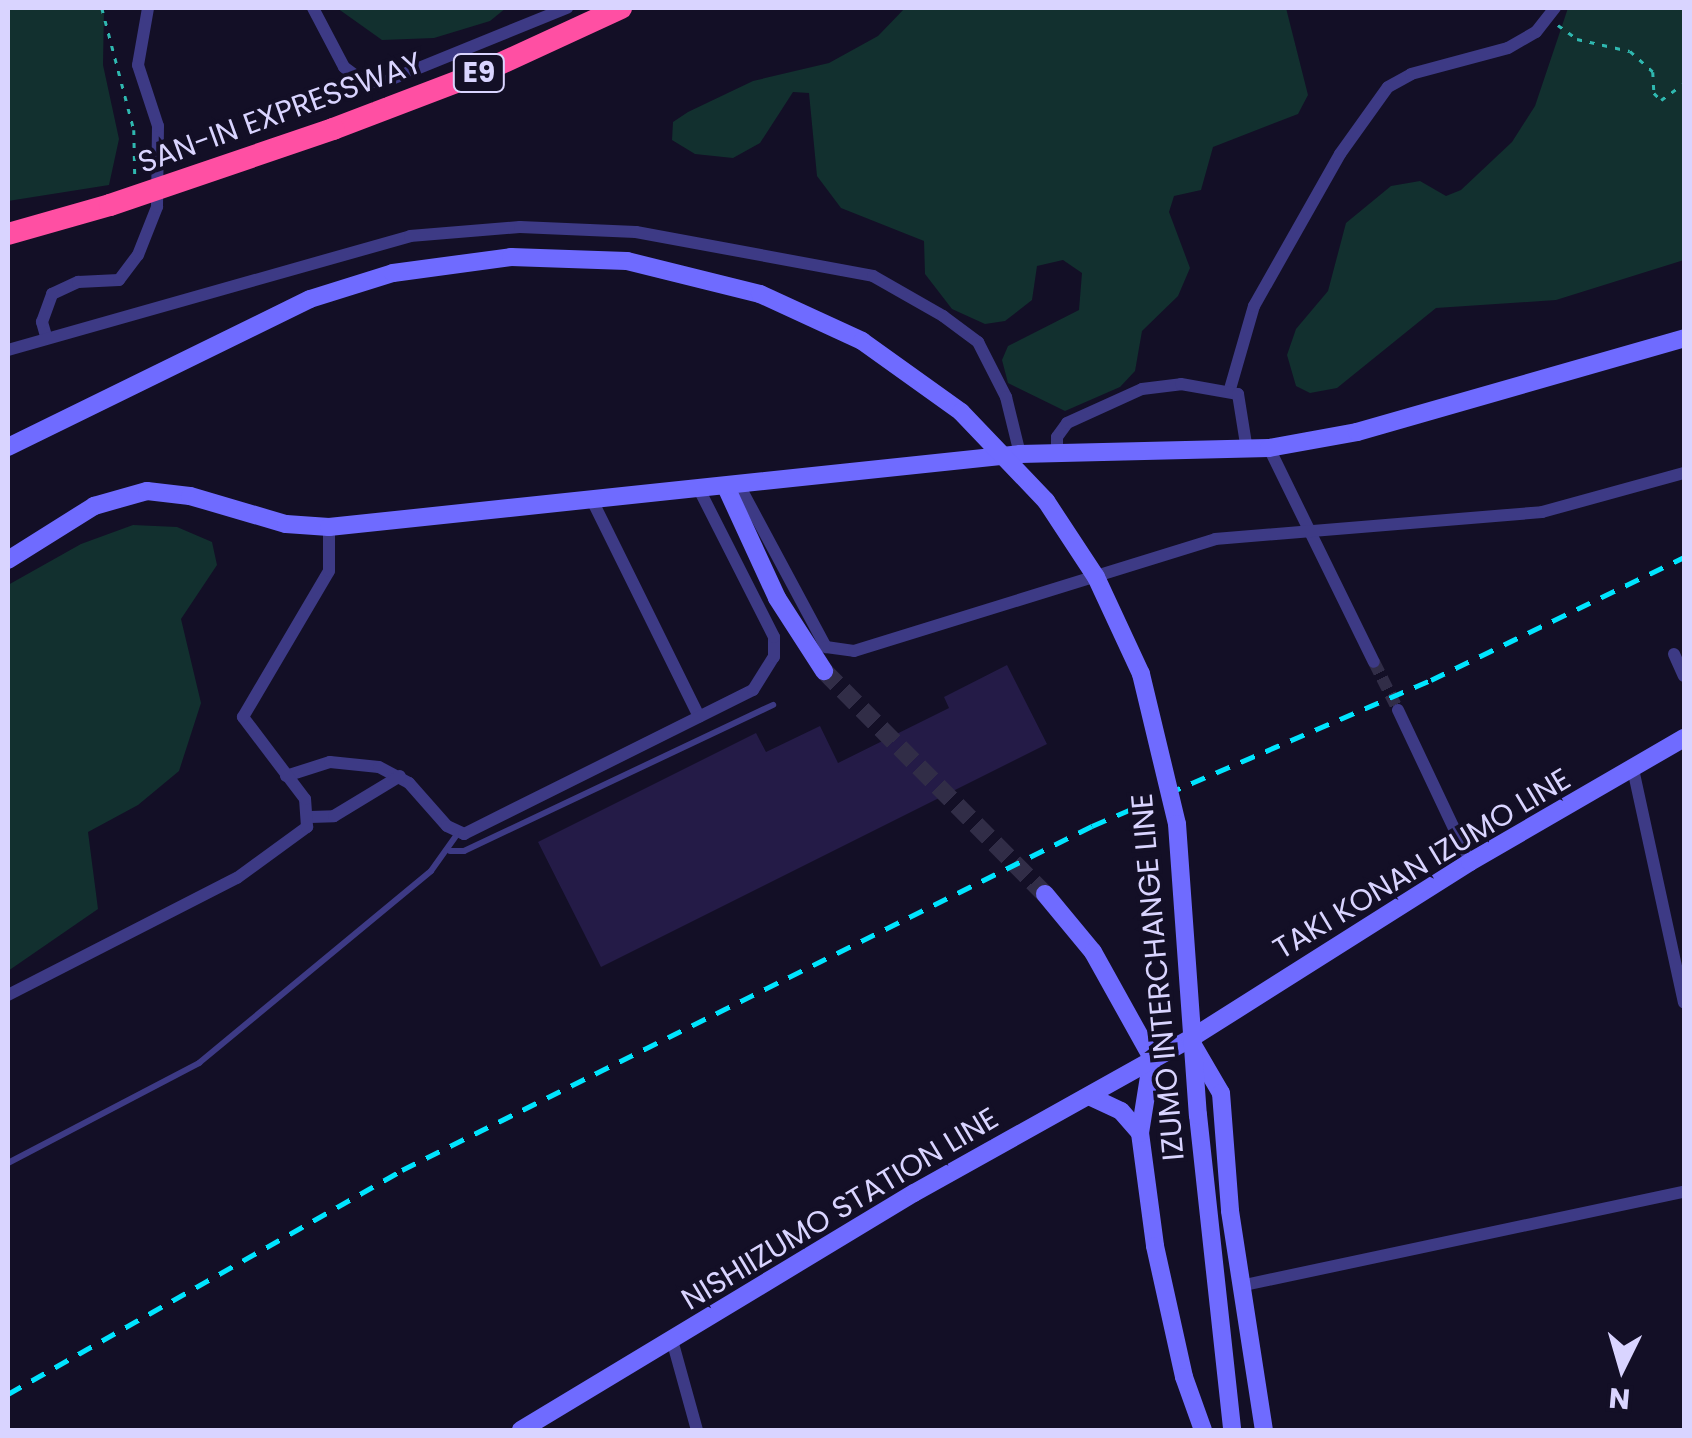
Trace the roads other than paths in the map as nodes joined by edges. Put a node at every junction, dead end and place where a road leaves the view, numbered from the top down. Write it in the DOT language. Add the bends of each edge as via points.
graph roads {
  1 [pos="148,8"];
  2 [pos="313,8"];
  3 [pos="567,8"];
  4 [pos="621,8"];
  5 [pos="1552,12"];
  6 [pos="8,234"];
  7 [pos="46,336"];
  8 [pos="1684,338"];
  9 [pos="8,350"];
  10 [pos="1230,389"];
  11 [pos="8,447"];
  12 [pos="1269,448"];
  13 [pos="1247,450"];
  14 [pos="1058,452"];
  15 [pos="1020,454"];
  16 [pos="1684,473"];
  17 [pos="732,486"];
  18 [pos="699,489"];
  19 [pos="591,498"];
  20 [pos="329,526"];
  21 [pos="1308,528"];
  22 [pos="8,560"];
  23 [pos="1674,654"];
  24 [pos="1374,662"];
  25 [pos="824,672"];
  26 [pos="1684,676"];
  27 [pos="773,705"];
  28 [pos="1398,710"];
  29 [pos="699,717"];
  30 [pos="1684,738"];
  31 [pos="1633,770"];
  32 [pos="286,776"];
  33 [pos="400,776"];
  34 [pos="310,817"];
  35 [pos="458,833"];
  36 [pos="450,851"];
  37 [pos="1470,862"];
  38 [pos="1045,894"];
  39 [pos="8,995"];
  40 [pos="1684,1003"];
  41 [pos="1190,1040"];
  42 [pos="1152,1058"];
  43 [pos="1089,1096"];
  44 [pos="1140,1133"];
  45 [pos="8,1163"];
  46 [pos="1684,1192"];
  47 [pos="1240,1286"];
  48 [pos="672,1340"];
  49 [pos="521,1430"];
  50 [pos="698,1430"];
  51 [pos="1203,1430"];
  52 [pos="1232,1430"];
  53 [pos="1264,1430"];
  1 -- 7 [label="street" via="138,64 158,126 157,207 138,255 119,280 78,282 52,294 42,322"];
  2 -- 3 [label="street" via="344,67 360,80 382,83"];
  4 -- 6 [label="highway, SAN-IN EXPRESSWAY / E9, bridge" via="482,72 333,129"];
  5 -- 10 [label="street" via="1508,48 1388,87 1340,154 1254,306"];
  7 -- 9 [label="street"];
  7 -- 15 [label="street" via="410,236 520,227 636,232 873,276 929,308 978,342 1006,397"];
  8 -- 12 [label="main road" via="1357,432"];
  10 -- 13 [label="street" via="1245,408"];
  10 -- 14 [label="street" via="1181,384 1122,397 1067,424 1057,437"];
  11 -- 52 [label="main road, IZUMO INTERCHANGE LINE, bridge" via="310,299 394,273 511,256 627,262 760,294 862,341 961,412 1020,469 1076,543 1115,612 1146,688 1178,838 1198,1116"];
  12 -- 13 [label="main road"];
  12 -- 21 [label="street"];
  13 -- 14 [label="main road"];
  14 -- 15 [label="main road"];
  15 -- 17 [label="main road"];
  16 -- 21 [label="street" via="1542,512"];
  17 -- 18 [label="main road"];
  17 -- 21 [label="street" via="826,647 854,651 1129,562 1215,539"];
  17 -- 25 [label="main road" via="777,598"];
  18 -- 19 [label="main road"];
  18 -- 29 [label="street" via="776,644 759,685"];
  19 -- 20 [label="main road"];
  19 -- 29 [label="street"];
  20 -- 22 [label="main road" via="286,524 190,496 147,491 94,506"];
  20 -- 32 [label="street" via="331,562 324,583 244,708 248,730"];
  21 -- 24 [label="street"];
  23 -- 26 [label="street"];
  27 -- 36 [label="lane" via="464,851"];
  28 -- 37 [label="street"];
  29 -- 35 [label="street"];
  30 -- 31 [label="main road, TAKI KONAN IZUMO LINE"];
  31 -- 37 [label="main road, TAKI KONAN IZUMO LINE"];
  31 -- 40 [label="street"];
  32 -- 33 [label="street" via="345,761"];
  32 -- 34 [label="street"];
  33 -- 34 [label="street" via="334,816"];
  33 -- 35 [label="street"];
  34 -- 39 [label="street" via="301,835 237,878"];
  35 -- 36 [label="lane"];
  36 -- 45 [label="lane" via="199,1063"];
  37 -- 41 [label="main road, TAKI KONAN IZUMO LINE"];
  38 -- 42 [label="main road" via="1093,952"];
  41 -- 42 [label="main road, NISHIIZUMO STATION LINE"];
  41 -- 47 [label="main road" via="1221,1093"];
  42 -- 43 [label="main road, NISHIIZUMO STATION LINE"];
  42 -- 44 [label="main road"];
  43 -- 44 [label="main road" via="1121,1111"];
  43 -- 48 [label="main road, NISHIIZUMO STATION LINE"];
  44 -- 51 [label="main road" via="1156,1246 1184,1376"];
  46 -- 47 [label="street"];
  47 -- 53 [label="main road"];
  48 -- 49 [label="main road, NISHIIZUMO STATION LINE"];
  48 -- 50 [label="street"];
}
